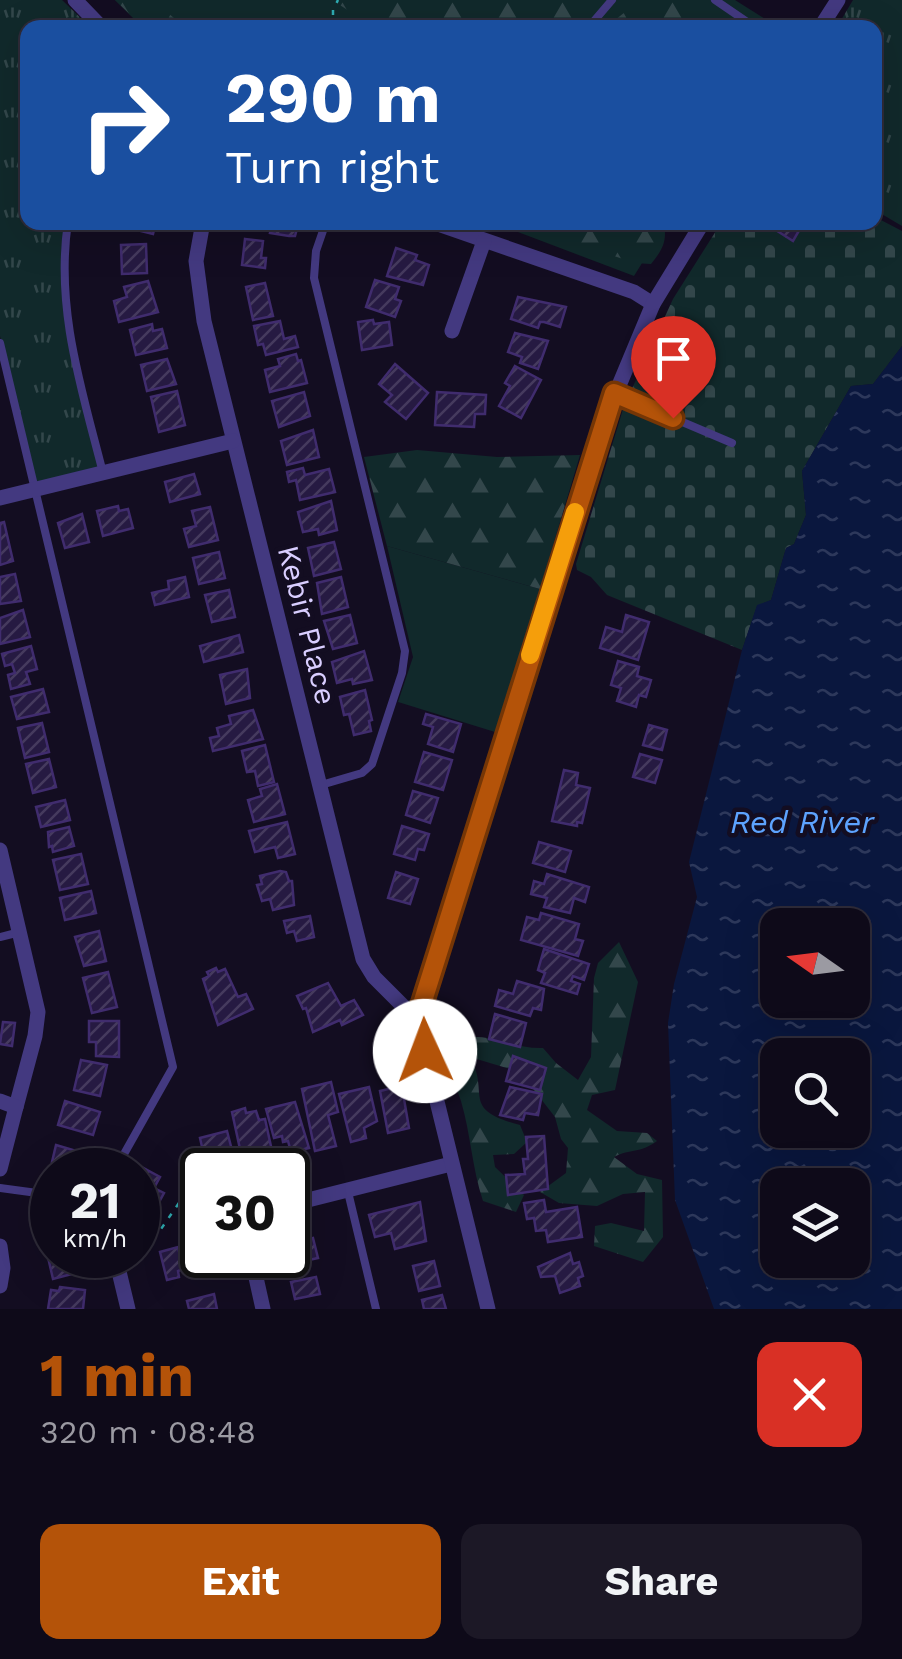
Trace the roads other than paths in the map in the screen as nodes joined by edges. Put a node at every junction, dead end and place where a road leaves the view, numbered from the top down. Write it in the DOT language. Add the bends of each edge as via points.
graph roads {
  1 [pos="74,0"];
  2 [pos="612,0"];
  3 [pos="715,0"];
  4 [pos="94,20"];
  5 [pos="595,20"];
  6 [pos="744,20"];
  7 [pos="67,230"];
  8 [pos="202,230"];
  9 [pos="323,230"];
  10 [pos="454,230"];
  11 [pos="698,230"];
  12 [pos="484,241"];
  13 [pos="653,304"];
  14 [pos="452,331"];
  15 [pos="0,344"];
  16 [pos="614,393"];
  17 [pos="234,441"];
  18 [pos="732,443"];
  19 [pos="102,473"];
  20 [pos="34,490"];
  21 [pos="0,498"];
  22 [pos="319,786"];
  23 [pos="0,850"];
  24 [pos="20,932"];
  25 [pos="0,937"];
  26 [pos="417,1020"];
  27 [pos="8,1104"];
  28 [pos="128,1148"];
  29 [pos="452,1164"];
  30 [pos="0,1169"];
  31 [pos="0,1188"];
  32 [pos="30,1192"];
  33 [pos="348,1192"];
  34 [pos="310,1200"];
  35 [pos="0,1246"];
  36 [pos="121,1278"];
  37 [pos="257,1278"];
  38 [pos="0,1286"];
  39 [pos="128,1309"];
  40 [pos="264,1309"];
  41 [pos="376,1309"];
  42 [pos="488,1309"];
  1 -- 4 [label="street"];
  2 -- 5 [label="lane"];
  3 -- 6 [label="lane"];
  7 -- 19 [label="lane" via="67,327"];
  8 -- 17 [label="street, Kebir Place" via="197,286"];
  9 -- 22 [label="lane" via="314,278 404,651 372,764"];
  10 -- 12 [label="street"];
  11 -- 13 [label="street"];
  12 -- 13 [label="street"];
  12 -- 14 [label="street"];
  13 -- 16 [label="street"];
  15 -- 20 [label="lane"];
  16 -- 18 [label="lane"];
  16 -- 26 [label="street"];
  17 -- 19 [label="street"];
  17 -- 22 [label="street, Kebir Place"];
  19 -- 20 [label="street"];
  20 -- 21 [label="street"];
  20 -- 28 [label="lane" via="173,1068"];
  22 -- 26 [label="street, Kebir Place" via="363,959"];
  23 -- 24 [label="street"];
  24 -- 25 [label="lane"];
  24 -- 27 [label="street" via="38,1024"];
  26 -- 29 [label="street"];
  27 -- 30 [label="street"];
  29 -- 33 [label="street"];
  29 -- 42 [label="street"];
  31 -- 32 [label="lane"];
  33 -- 34 [label="street"];
  33 -- 41 [label="lane"];
  35 -- 38 [label="street"];
  36 -- 39 [label="street"];
  37 -- 40 [label="street"];
}
